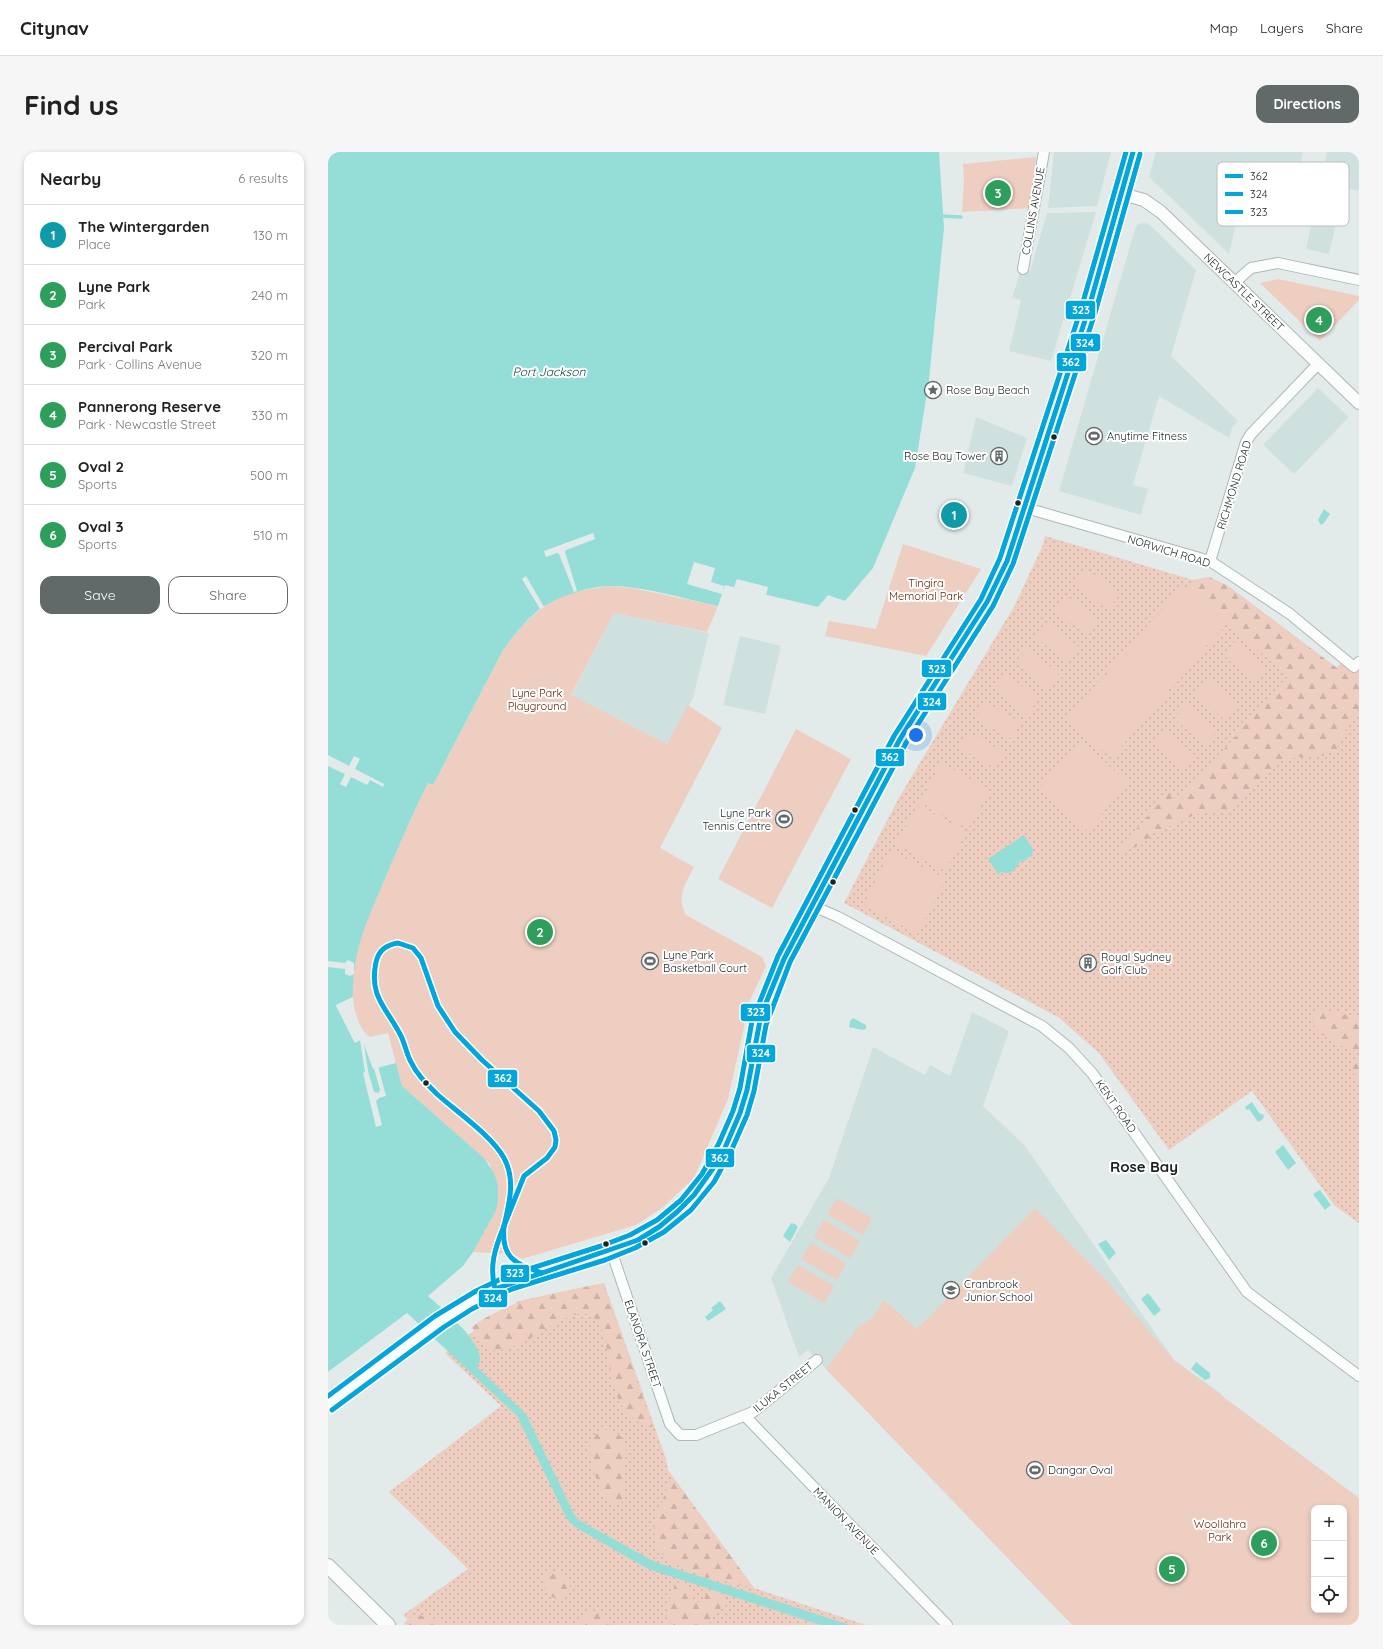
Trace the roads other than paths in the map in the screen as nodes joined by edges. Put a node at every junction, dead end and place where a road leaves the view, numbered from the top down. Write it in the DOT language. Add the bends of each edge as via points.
graph roads {
  1 [pos="1044,152"];
  2 [pos="1133,152"];
  3 [pos="1122,194"];
  4 [pos="1023,269"];
  5 [pos="1359,280"];
  6 [pos="1234,283"];
  7 [pos="1318,364"];
  8 [pos="1359,403"];
  9 [pos="1026,508"];
  10 [pos="1210,561"];
  11 [pos="1357,664"];
  12 [pos="813,906"];
  13 [pos="611,1250"];
  14 [pos="817,1360"];
  15 [pos="1359,1376"];
  16 [pos="328,1404"];
  17 [pos="745,1416"];
  18 [pos="680,1435"];
  19 [pos="328,1566"];
  20 [pos="385,1624"];
  21 [pos="947,1625"];
  1 -- 4 [label="street, COLLINS AVENUE"];
  2 -- 3 [label="main road"];
  3 -- 6 [label="street, NEWCASTLE STREET" via="1144,200 1162,212"];
  3 -- 9 [label="main road"];
  5 -- 6 [label="street" via="1278,263 1251,268"];
  6 -- 7 [label="street, NEWCASTLE STREET"];
  7 -- 8 [label="street, NEWCASTLE STREET"];
  7 -- 10 [label="street, RICHMOND ROAD" via="1246,442"];
  9 -- 10 [label="street, NORWICH ROAD"];
  9 -- 12 [label="main road" via="1007,561 987,602 900,739"];
  10 -- 11 [label="street, NORWICH ROAD" via="1290,614"];
  12 -- 13 [label="main road" via="784,959 764,1008 740,1114 720,1158 690,1202 673,1218 638,1240"];
  12 -- 15 [label="street, KENT ROAD" via="1033,1021 1069,1048 1092,1073 1247,1292"];
  13 -- 16 [label="main road" via="511,1282 480,1296 448,1316"];
  13 -- 18 [label="street, ELANORA STREET" via="670,1424"];
  14 -- 17 [label="street, ILUKA STREET" via="761,1407"];
  17 -- 18 [label="street, ILUKA STREET" via="696,1435"];
  17 -- 21 [label="street, MANION AVENUE"];
  19 -- 20 [label="main road"];
}
